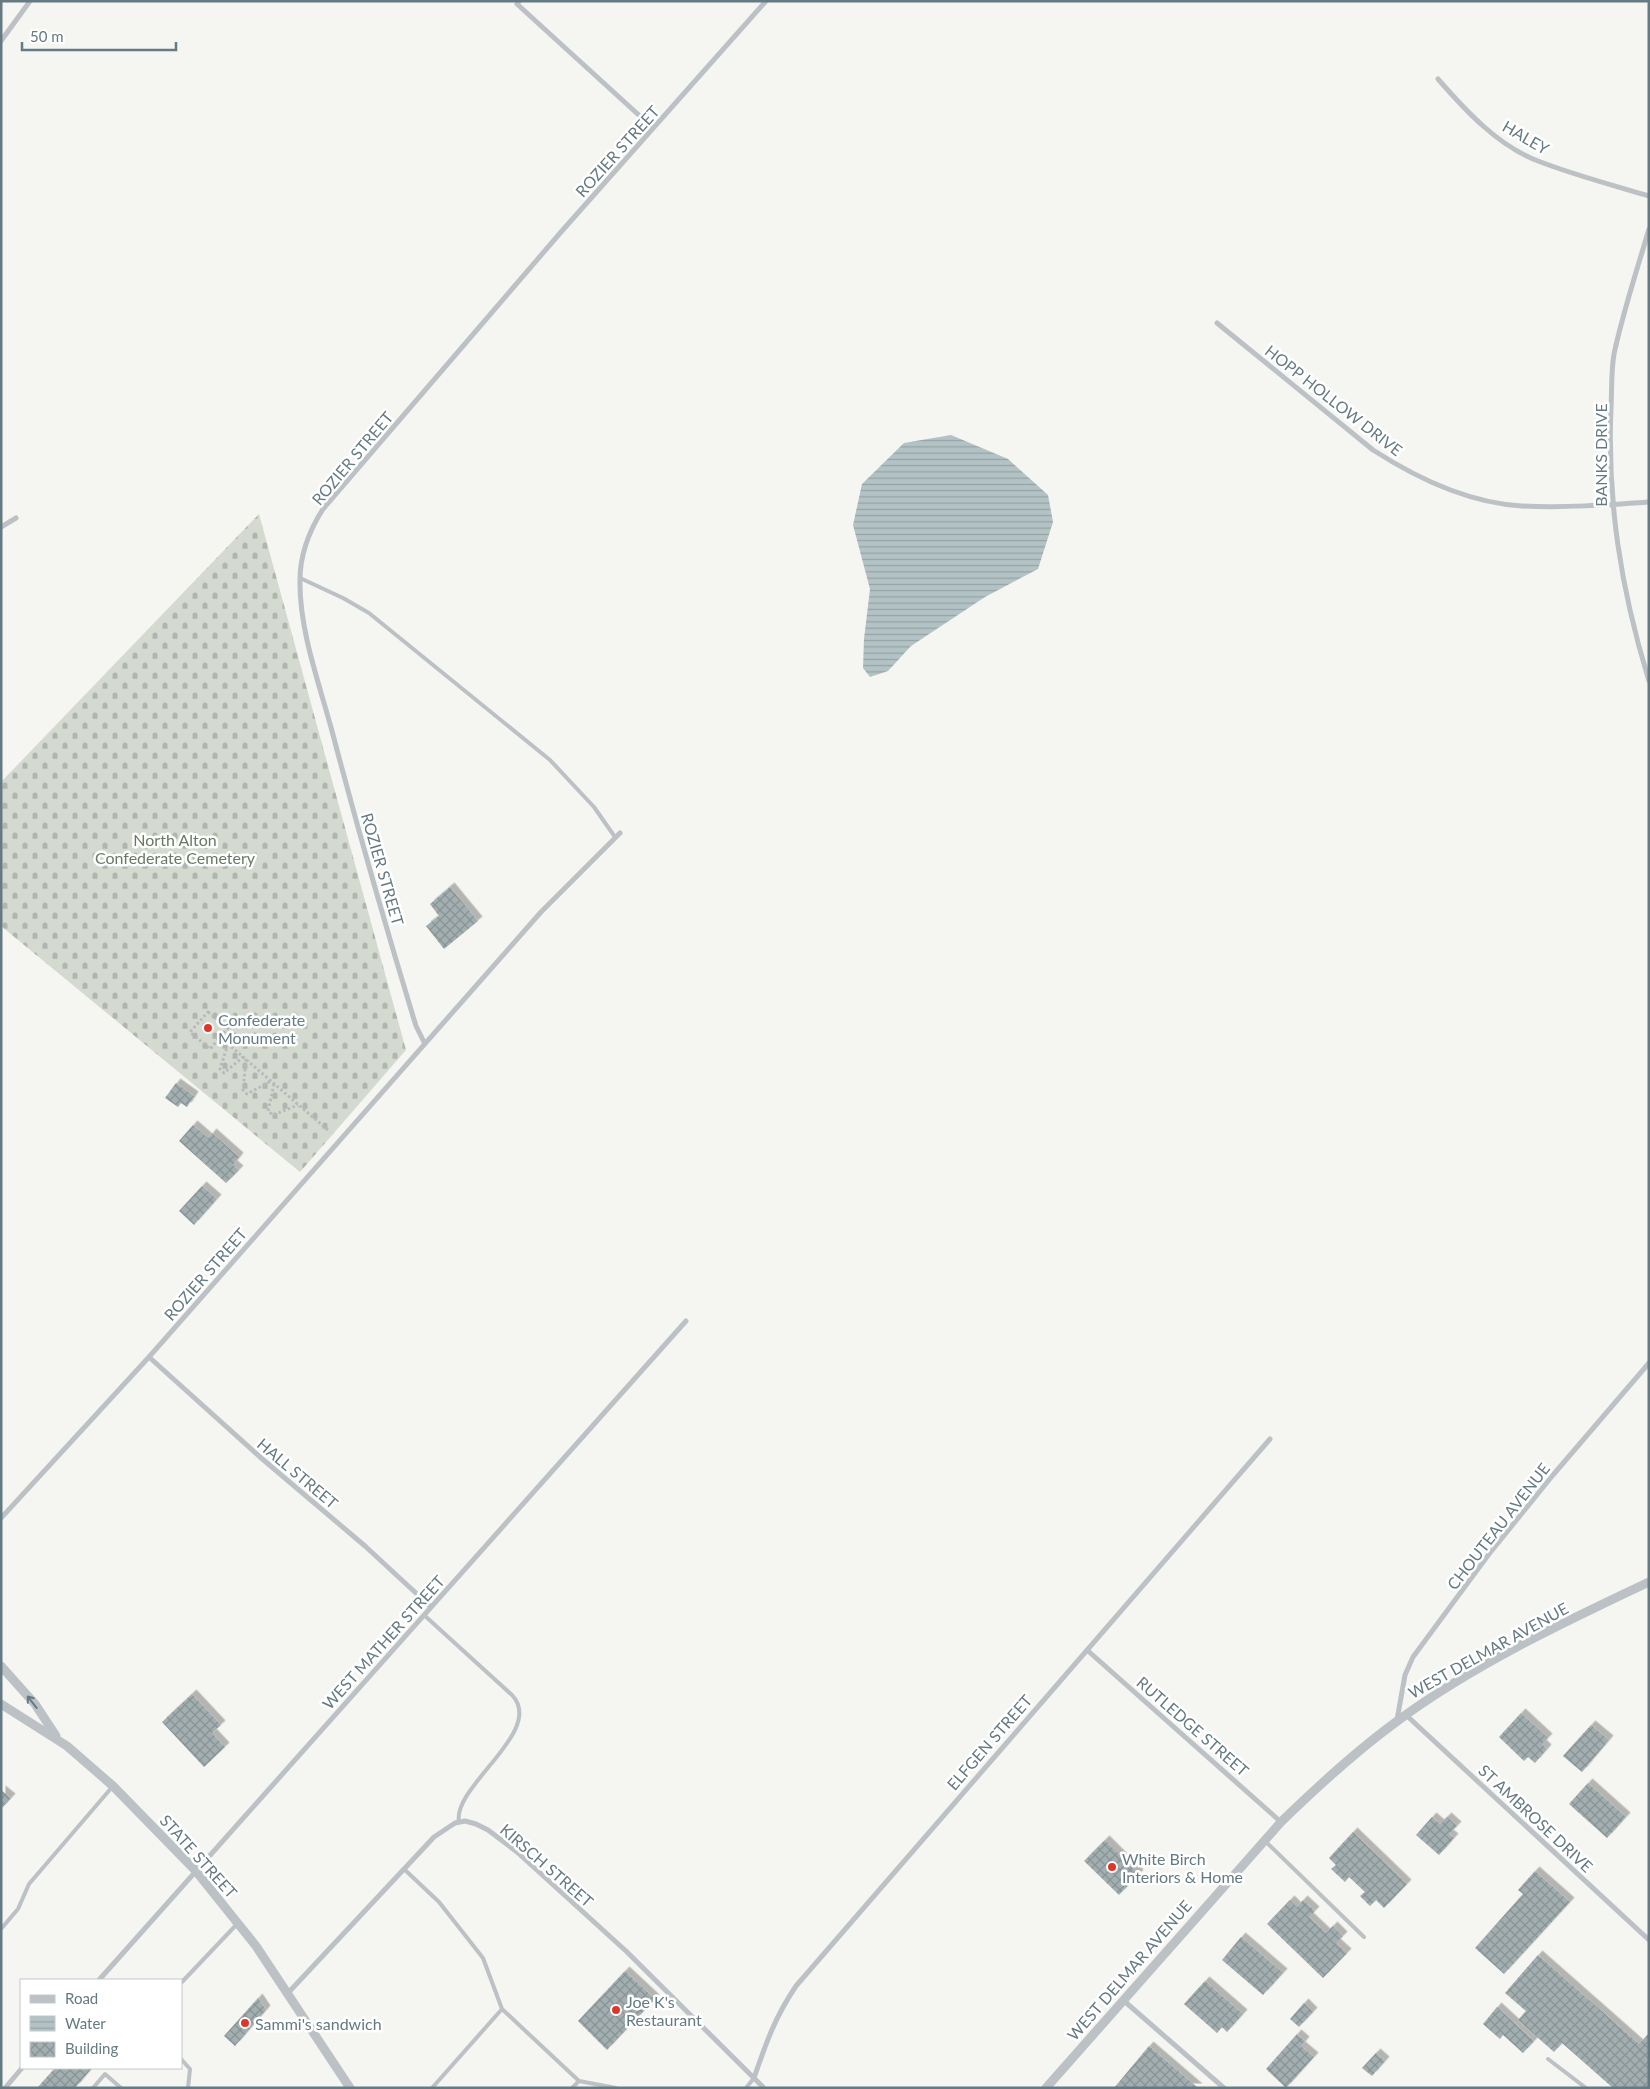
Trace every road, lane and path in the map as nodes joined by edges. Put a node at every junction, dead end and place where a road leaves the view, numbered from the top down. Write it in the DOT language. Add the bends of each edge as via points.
graph roads {
  1 [pos="30,1"];
  2 [pos="519,1"];
  3 [pos="766,1"];
  4 [pos="1,41"];
  5 [pos="1438,78"];
  6 [pos="653,128"];
  7 [pos="1649,196"];
  8 [pos="1649,229"];
  9 [pos="1217,323"];
  10 [pos="1649,502"];
  11 [pos="1612,505"];
  12 [pos="16,518"];
  13 [pos="1,527"];
  14 [pos="300,578"];
  15 [pos="1649,681"];
  16 [pos="620,833"];
  17 [pos="615,837"];
  18 [pos="220,1038"];
  19 [pos="228,1044"];
  20 [pos="425,1044"];
  21 [pos="245,1058"];
  22 [pos="273,1082"];
  23 [pos="298,1104"];
  24 [pos="340,1141"];
  25 [pos="686,1321"];
  26 [pos="149,1357"];
  27 [pos="1649,1364"];
  28 [pos="1270,1439"];
  29 [pos="1,1518"];
  30 [pos="1649,1582"];
  31 [pos="431,1607"];
  32 [pos="424,1615"];
  33 [pos="1087,1650"];
  34 [pos="1,1666"];
  35 [pos="1,1704"];
  36 [pos="1406,1715"];
  37 [pos="1397,1721"];
  38 [pos="59,1740"];
  39 [pos="113,1786"];
  40 [pos="459,1822"];
  41 [pos="1282,1822"];
  42 [pos="1264,1840"];
  43 [pos="195,1870"];
  44 [pos="404,1870"];
  45 [pos="238,1923"];
  46 [pos="1,1928"];
  47 [pos="1364,1937"];
  48 [pos="1649,1940"];
  49 [pos="100,1979"];
  50 [pos="182,1981"];
  51 [pos="288,1993"];
  52 [pos="1123,1999"];
  53 [pos="502,2010"];
  54 [pos="1548,2059"];
  55 [pos="182,2060"];
  56 [pos="21,2069"];
  57 [pos="754,2078"];
  58 [pos="579,2081"];
  59 [pos="5,2088"];
  60 [pos="93,2088"];
  61 [pos="121,2088"];
  62 [pos="188,2088"];
  63 [pos="350,2088"];
  64 [pos="432,2088"];
  65 [pos="572,2088"];
  66 [pos="616,2088"];
  67 [pos="746,2088"];
  68 [pos="764,2088"];
  69 [pos="1046,2088"];
  70 [pos="1224,2088"];
  71 [pos="1586,2088"];
  1 -- 4 [label="street"];
  2 -- 6 [label="street" via="517,4"];
  3 -- 6 [label="street, ROZIER STREET"];
  5 -- 7 [label="street, HALEY" via="1483,125 1537,161"];
  6 -- 14 [label="street, ROZIER STREET" via="323,509 303,550"];
  8 -- 11 [label="street, BANKS DRIVE" via="1614,355 1610,446"];
  9 -- 11 [label="street, HOPP HOLLOW DRIVE" via="1373,450 1429,482 1475,497 1522,506"];
  10 -- 11 [label="street, HOPP HOLLOW DRIVE"];
  11 -- 15 [label="street, BANKS DRIVE" via="1620,569 1634,634"];
  12 -- 13 [label="street"];
  14 -- 17 [label="lane" via="369,613 524,738 574,783"];
  14 -- 20 [label="street, ROZIER STREET" via="301,606 313,659 370,873 416,1026"];
  16 -- 17 [label="street, ROZIER STREET"];
  17 -- 20 [label="street, ROZIER STREET" via="541,912"];
  18 -- 18 [label="path" via="210,1049 190,1032 208,1012 228,1028"];
  18 -- 19 [label="path"];
  19 -- 21 [label="path"];
  19 -- 21 [label="path" via="220,1069 224,1073"];
  20 -- 24 [label="street, ROZIER STREET"];
  21 -- 22 [label="path"];
  21 -- 22 [label="path" via="243,1090 247,1094"];
  22 -- 23 [label="path"];
  22 -- 23 [label="path" via="268,1111 273,1115"];
  23 -- 24 [label="path"];
  24 -- 26 [label="street, ROZIER STREET"];
  25 -- 31 [label="street, WEST MATHER STREET"];
  26 -- 29 [label="street, ROZIER STREET"];
  26 -- 31 [label="street, HALL STREET"];
  27 -- 37 [label="street, CHOUTEAU AVENUE" via="1553,1475 1413,1657 1405,1675"];
  28 -- 33 [label="street, ELFGEN STREET"];
  30 -- 36 [label="street, WEST DELMAR AVENUE" via="1513,1650"];
  31 -- 32 [label="street, WEST MATHER STREET"];
  32 -- 40 [label="lane" via="512,1695 520,1708 506,1746 463,1801"];
  32 -- 43 [label="street, WEST MATHER STREET"];
  33 -- 41 [label="street, RUTLEDGE STREET"];
  33 -- 57 [label="street, ELFGEN STREET" via="796,1986 768,2035"];
  38 -- 34 [label="street, STATE STREET, one-way" via="35,1704"];
  35 -- 38 [label="street"];
  36 -- 37 [label="street, WEST DELMAR AVENUE"];
  36 -- 48 [label="street, ST AMBROSE DRIVE"];
  37 -- 41 [label="street, WEST DELMAR AVENUE" via="1317,1786"];
  38 -- 39 [label="street, STATE STREET"];
  39 -- 43 [label="street, STATE STREET"];
  39 -- 46 [label="lane" via="29,1884 18,1909"];
  40 -- 44 [label="street" via="434,1837"];
  40 -- 57 [label="street, KIRSCH STREET" via="476,1824 488,1830 517,1852 626,1951"];
  41 -- 42 [label="street, WEST DELMAR AVENUE"];
  42 -- 47 [label="lane"];
  42 -- 52 [label="street, WEST DELMAR AVENUE"];
  43 -- 45 [label="street, STATE STREET"];
  43 -- 49 [label="street, WEST MATHER STREET"];
  44 -- 51 [label="street"];
  44 -- 53 [label="lane" via="439,1902 483,1958"];
  45 -- 50 [label="lane"];
  45 -- 51 [label="street, STATE STREET"];
  51 -- 63 [label="street, STATE STREET"];
  52 -- 69 [label="street, WEST DELMAR AVENUE"];
  52 -- 70 [label="street"];
  53 -- 58 [label="lane"];
  53 -- 64 [label="lane"];
  54 -- 71 [label="lane"];
  55 -- 62 [label="lane" via="190,2069"];
  56 -- 59 [label="street"];
  57 -- 67 [label="lane"];
  57 -- 68 [label="street, KIRSCH STREET"];
  58 -- 65 [label="lane"];
  58 -- 66 [label="lane"];
  60 -- 61 [label="lane" via="105,2074"];
}
